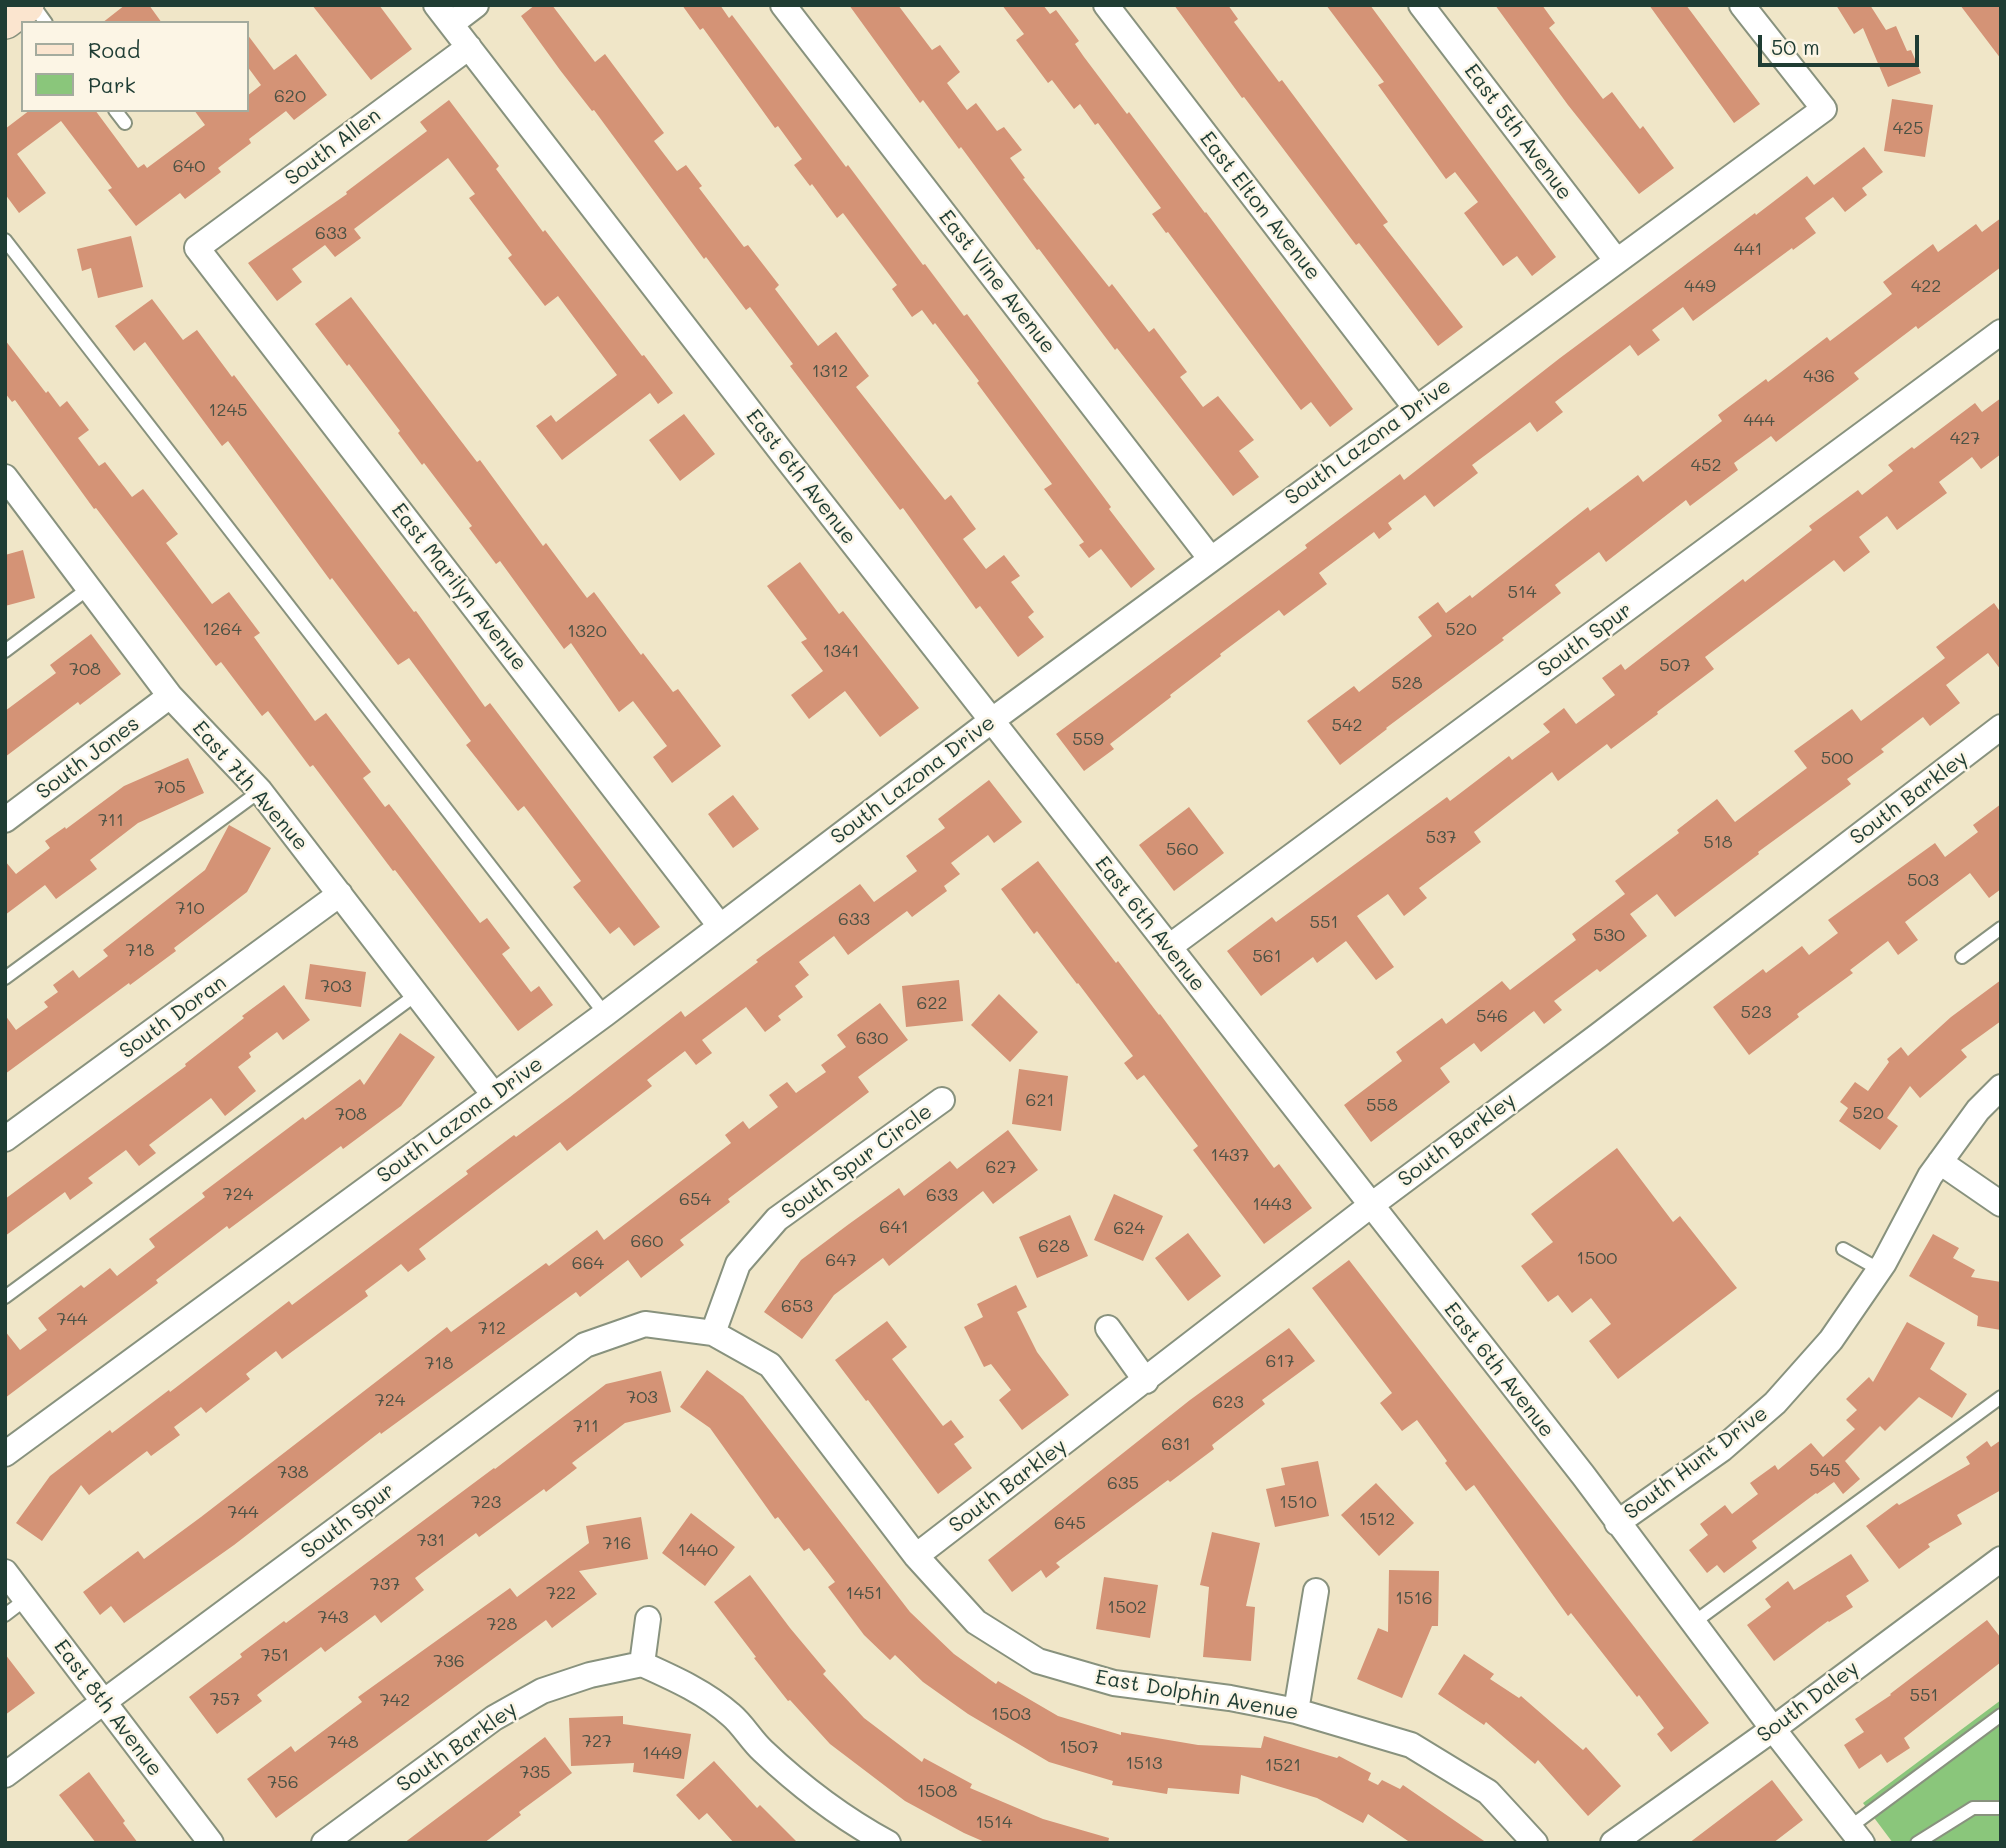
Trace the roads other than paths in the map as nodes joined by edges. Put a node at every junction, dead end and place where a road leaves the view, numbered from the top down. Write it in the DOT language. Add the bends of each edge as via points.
graph roads {
  1 [pos="25,5"];
  2 [pos="33,5"];
  3 [pos="476,5"];
  4 [pos="783,5"];
  5 [pos="1106,5"];
  6 [pos="1421,5"];
  7 [pos="1742,5"];
  8 [pos="443,15"];
  9 [pos="5,20"];
  10 [pos="45,21"];
  11 [pos="468,47"];
  12 [pos="117,112"];
  13 [pos="125,123"];
  14 [pos="5,240"];
  15 [pos="197,248"];
  16 [pos="1616,260"];
  17 [pos="2001,332"];
  18 [pos="1415,407"];
  19 [pos="7,485"];
  20 [pos="1210,558"];
  21 [pos="89,588"];
  22 [pos="5,651"];
  23 [pos="170,696"];
  24 [pos="991,720"];
  25 [pos="2001,727"];
  26 [pos="260,791"];
  27 [pos="5,821"];
  28 [pos="340,894"];
  29 [pos="720,926"];
  30 [pos="2001,928"];
  31 [pos="1169,947"];
  32 [pos="1962,957"];
  33 [pos="5,978"];
  34 [pos="417,994"];
  35 [pos="605,1014"];
  36 [pos="2001,1087"];
  37 [pos="494,1095"];
  38 [pos="942,1100"];
  39 [pos="5,1139"];
  40 [pos="1940,1163"];
  41 [pos="2001,1204"];
  42 [pos="1370,1206"];
  43 [pos="1843,1249"];
  44 [pos="1880,1270"];
  45 [pos="5,1297"];
  46 [pos="1108,1328"];
  47 [pos="713,1333"];
  48 [pos="1146,1381"];
  49 [pos="2001,1397"];
  50 [pos="5,1454"];
  51 [pos="1617,1523"];
  52 [pos="916,1556"];
  53 [pos="2001,1559"];
  54 [pos="5,1572"];
  55 [pos="1316,1591"];
  56 [pos="26,1599"];
  57 [pos="5,1615"];
  58 [pos="648,1619"];
  59 [pos="1693,1623"];
  60 [pos="642,1664"];
  61 [pos="103,1702"];
  62 [pos="1296,1711"];
  63 [pos="2001,1715"];
  64 [pos="1773,1729"];
  65 [pos="5,1775"];
  66 [pos="2001,1808"];
  67 [pos="1856,1835"];
  68 [pos="211,1843"];
  69 [pos="324,1843"];
  70 [pos="888,1843"];
  71 [pos="1535,1843"];
  72 [pos="1613,1843"];
  73 [pos="1917,1843"];
  1 -- 9 [label="main road"];
  2 -- 10 [label="lane"];
  3 -- 8 [label="street"];
  4 -- 20 [label="street, East Vine Avenue"];
  5 -- 18 [label="street, East Elton Avenue"];
  6 -- 16 [label="street, East 5th Avenue"];
  7 -- 16 [label="street, South Lazona Drive" via="1824,109"];
  8 -- 11 [label="street, East 6th Avenue"];
  11 -- 15 [label="street, South Allen"];
  11 -- 24 [label="street, East 6th Avenue"];
  12 -- 13 [label="lane"];
  14 -- 35 [label="lane"];
  15 -- 29 [label="street, East Marilyn Avenue"];
  16 -- 18 [label="street, South Lazona Drive"];
  17 -- 31 [label="street, South Spur"];
  18 -- 20 [label="street, South Lazona Drive"];
  19 -- 21 [label="street, East 7th Avenue"];
  20 -- 24 [label="street, South Lazona Drive"];
  21 -- 22 [label="lane"];
  21 -- 23 [label="street, East 7th Avenue"];
  23 -- 26 [label="street, East 7th Avenue"];
  23 -- 27 [label="street, South Jones"];
  24 -- 29 [label="street, South Lazona Drive"];
  24 -- 31 [label="street, East 6th Avenue"];
  25 -- 42 [label="street, South Barkley"];
  26 -- 28 [label="street, East 7th Avenue"];
  26 -- 33 [label="lane"];
  28 -- 34 [label="street, East 7th Avenue"];
  28 -- 39 [label="street, South Doran"];
  29 -- 35 [label="street, South Lazona Drive"];
  30 -- 32 [label="lane"];
  31 -- 42 [label="street, East 6th Avenue"];
  34 -- 37 [label="street, East 7th Avenue"];
  34 -- 45 [label="lane"];
  35 -- 37 [label="street, South Lazona Drive"];
  36 -- 40 [label="street, South Hunt Drive" via="1978,1110"];
  37 -- 50 [label="street, South Lazona Drive"];
  38 -- 47 [label="street, South Spur Circle" via="777,1219 738,1264"];
  40 -- 41 [label="street"];
  40 -- 44 [label="street, South Hunt Drive"];
  42 -- 48 [label="street, South Barkley"];
  42 -- 51 [label="street, East 6th Avenue"];
  43 -- 44 [label="lane"];
  44 -- 51 [label="street, South Hunt Drive" via="1831,1340 1775,1403 1721,1449"];
  46 -- 48 [label="street"];
  47 -- 52 [label="street, East Dolphin Avenue" via="770,1364"];
  47 -- 61 [label="street, South Spur" via="645,1324 585,1345"];
  48 -- 52 [label="street, South Barkley"];
  49 -- 59 [label="lane"];
  51 -- 59 [label="street, East 6th Avenue"];
  52 -- 62 [label="street, East Dolphin Avenue" via="976,1622 1038,1661 1114,1683"];
  53 -- 64 [label="street, South Daley"];
  54 -- 56 [label="street, East 8th Avenue"];
  55 -- 62 [label="street"];
  56 -- 57 [label="lane"];
  56 -- 61 [label="street, East 8th Avenue"];
  58 -- 60 [label="street"];
  59 -- 64 [label="street, East 6th Avenue"];
  60 -- 69 [label="street, South Barkley" via="542,1691 494,1718"];
  60 -- 70 [label="street" via="689,1686 731,1714 760,1749 802,1786"];
  61 -- 65 [label="street, South Spur"];
  61 -- 68 [label="street, East 8th Avenue"];
  62 -- 71 [label="street, East Dolphin Avenue" via="1411,1745 1488,1792"];
  63 -- 67 [label="lane"];
  64 -- 67 [label="street, East 6th Avenue"];
  64 -- 72 [label="street, South Daley"];
  66 -- 73 [label="lane" via="1973,1808"];
}
